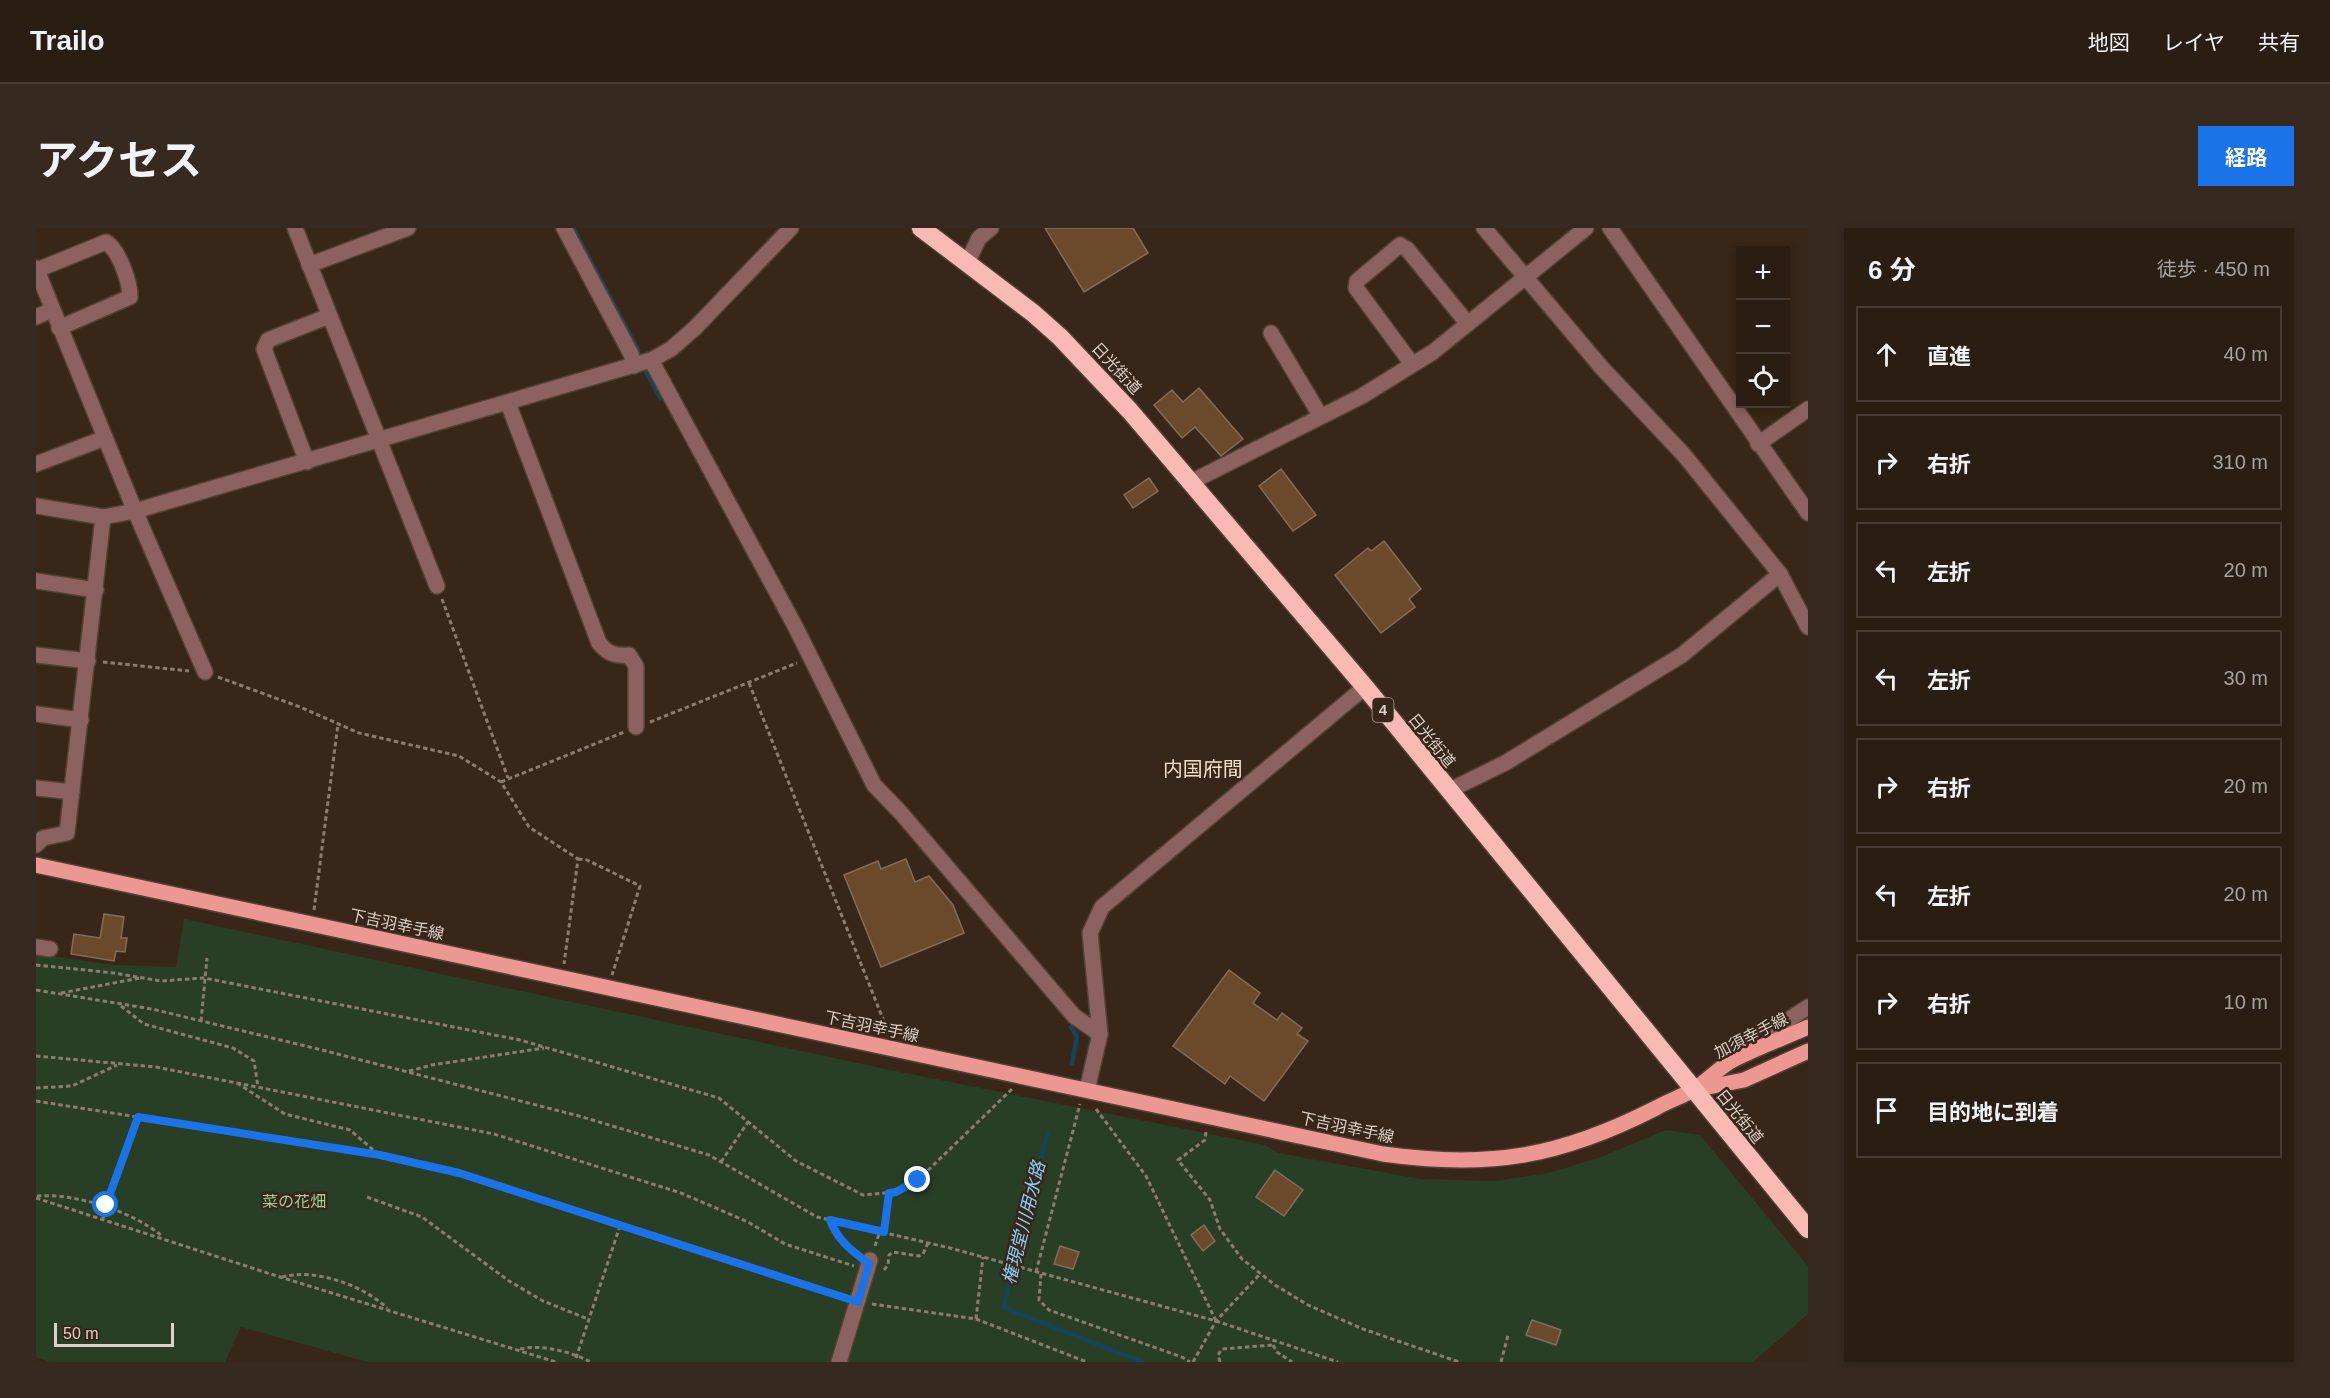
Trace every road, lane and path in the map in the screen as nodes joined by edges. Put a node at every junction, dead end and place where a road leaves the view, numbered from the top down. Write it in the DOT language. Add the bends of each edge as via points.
graph roads {
  1 [pos="295,228"];
  2 [pos="408,228"];
  3 [pos="564,228"];
  4 [pos="791,228"];
  5 [pos="921,228"];
  6 [pos="991,228"];
  7 [pos="1484,228"];
  8 [pos="1587,228"];
  9 [pos="1610,228"];
  10 [pos="975,233"];
  11 [pos="968,261"];
  12 [pos="309,265"];
  13 [pos="37,269"];
  14 [pos="1526,277"];
  15 [pos="52,310"];
  16 [pos="36,316"];
  17 [pos="329,316"];
  18 [pos="1468,324"];
  19 [pos="59,328"];
  20 [pos="1271,333"];
  21 [pos="651,360"];
  22 [pos="1412,364"];
  23 [pos="634,366"];
  24 [pos="508,403"];
  25 [pos="1808,409"];
  26 [pos="1320,415"];
  27 [pos="105,438"];
  28 [pos="380,441"];
  29 [pos="1758,444"];
  30 [pos="307,462"];
  31 [pos="36,464"];
  32 [pos="1193,481"];
  33 [pos="36,506"];
  34 [pos="135,511"];
  35 [pos="1808,513"];
  36 [pos="103,517"];
  37 [pos="1780,574"];
  38 [pos="36,581"];
  39 [pos="437,586"];
  40 [pos="96,590"];
  41 [pos="1808,627"];
  42 [pos="36,655"];
  43 [pos="811,658"];
  44 [pos="88,661"];
  45 [pos="205,672"];
  46 [pos="749,682"];
  47 [pos="1365,687"];
  48 [pos="36,714"];
  49 [pos="81,720"];
  50 [pos="338,724"];
  51 [pos="636,727"];
  52 [pos="508,778"];
  53 [pos="501,782"];
  54 [pos="36,788"];
  55 [pos="1448,791"];
  56 [pos="72,792"];
  57 [pos="36,845"];
  58 [pos="578,859"];
  59 [pos="36,865"];
  60 [pos="311,924"];
  61 [pos="207,958"];
  62 [pos="36,965"];
  63 [pos="141,978"];
  64 [pos="204,978"];
  65 [pos="562,978"];
  66 [pos="607,987"];
  67 [pos="36,990"];
  68 [pos="57,994"];
  69 [pos="118,1004"];
  70 [pos="1808,1007"];
  71 [pos="201,1021"];
  72 [pos="1808,1027"];
  73 [pos="1100,1034"];
  74 [pos="1771,1043"];
  75 [pos="546,1047"];
  76 [pos="882,1047"];
  77 [pos="1808,1051"];
  78 [pos="36,1056"];
  79 [pos="119,1064"];
  80 [pos="407,1072"];
  81 [pos="236,1082"];
  82 [pos="258,1087"];
  83 [pos="36,1088"];
  84 [pos="1012,1089"];
  85 [pos="1693,1090"];
  86 [pos="1084,1097"];
  87 [pos="36,1101"];
  88 [pos="1095,1107"];
  89 [pos="138,1117"];
  90 [pos="748,1122"];
  91 [pos="1206,1129"];
  92 [pos="380,1155"];
  93 [pos="721,1162"];
  94 [pos="889,1193"];
  95 [pos="36,1197"];
  96 [pos="367,1197"];
  97 [pos="106,1205"];
  98 [pos="103,1218"];
  99 [pos="830,1220"];
  100 [pos="621,1223"];
  101 [pos="1808,1229"];
  102 [pos="884,1232"];
  103 [pos="164,1237"];
  104 [pos="928,1243"];
  105 [pos="983,1257"];
  106 [pos="869,1265"];
  107 [pos="1036,1272"];
  108 [pos="1041,1274"];
  109 [pos="1260,1274"];
  110 [pos="280,1277"];
  111 [pos="858,1302"];
  112 [pos="387,1309"];
  113 [pos="588,1319"];
  114 [pos="976,1319"];
  115 [pos="1216,1321"];
  116 [pos="1508,1335"];
  117 [pos="1276,1341"];
  118 [pos="1273,1346"];
  119 [pos="518,1349"];
  120 [pos="576,1356"];
  121 [pos="556,1362"];
  122 [pos="591,1362"];
  123 [pos="839,1362"];
  124 [pos="1087,1362"];
  125 [pos="1191,1362"];
  126 [pos="1220,1362"];
  127 [pos="1292,1362"];
  128 [pos="1338,1362"];
  129 [pos="1459,1362"];
  130 [pos="1501,1362"];
  1 -- 12 [label="street"];
  2 -- 12 [label="street"];
  3 -- 23 [label="street" via="632,354"];
  4 -- 21 [label="street" via="695,328"];
  5 -- 11 [label="highway, 日光街道 / 4"];
  6 -- 10 [label="street"];
  7 -- 14 [label="street"];
  8 -- 14 [label="street"];
  9 -- 29 [label="street"];
  10 -- 11 [label="street"];
  11 -- 32 [label="highway, 日光街道 / 4" via="1060,337"];
  12 -- 17 [label="street"];
  13 -- 15 [label="street"];
  13 -- 19 [label="street" via="106,242 115,250 130,290 130,297"];
  14 -- 18 [label="street"];
  14 -- 37 [label="street" via="1602,368 1684,455"];
  15 -- 16 [label="street"];
  15 -- 19 [label="street"];
  17 -- 28 [label="street"];
  17 -- 30 [label="street" via="268,340 264,349"];
  18 -- 22 [label="street"];
  18 -- 22 [label="street" via="1400,245 1357,281 1356,288"];
  19 -- 27 [label="street"];
  20 -- 26 [label="street"];
  21 -- 23 [label="street"];
  21 -- 43 [label="street"];
  22 -- 26 [label="street" via="1362,396"];
  23 -- 24 [label="street"];
  24 -- 28 [label="street"];
  24 -- 51 [label="street" via="599,643 606,652 629,655 636,666"];
  25 -- 29 [label="street"];
  26 -- 32 [label="street"];
  27 -- 31 [label="street"];
  27 -- 34 [label="street"];
  28 -- 30 [label="street"];
  28 -- 39 [label="street"];
  29 -- 35 [label="street"];
  30 -- 34 [label="street"];
  32 -- 47 [label="highway, 日光街道 / 4"];
  33 -- 36 [label="street"];
  34 -- 36 [label="street"];
  34 -- 45 [label="street"];
  36 -- 40 [label="street"];
  37 -- 41 [label="street"];
  37 -- 55 [label="street" via="1682,655 1524,752"];
  38 -- 40 [label="street"];
  39 -- 52 [label="path"];
  40 -- 44 [label="street"];
  42 -- 44 [label="street"];
  43 -- 46 [label="path"];
  43 -- 73 [label="street" via="874,785 1074,1016"];
  44 -- 45 [label="path"];
  44 -- 49 [label="street"];
  45 -- 50 [label="path"];
  46 -- 51 [label="path"];
  46 -- 76 [label="path" via="883,1019"];
  47 -- 55 [label="highway, 日光街道 / 4"];
  47 -- 73 [label="street" via="1102,908 1090,933"];
  48 -- 49 [label="street"];
  49 -- 56 [label="street"];
  50 -- 53 [label="path" via="359,733 459,756"];
  50 -- 60 [label="path"];
  51 -- 52 [label="path"];
  52 -- 53 [label="path"];
  53 -- 58 [label="path" via="529,827"];
  54 -- 56 [label="street"];
  55 -- 85 [label="highway, 日光街道 / 4"];
  56 -- 57 [label="street" via="66,833 43,838"];
  58 -- 65 [label="path"];
  58 -- 66 [label="path" via="640,886 641,890"];
  59 -- 60 [label="main road, 下吉羽幸手線"];
  60 -- 65 [label="main road, 下吉羽幸手線"];
  61 -- 64 [label="path"];
  62 -- 63 [label="path"];
  63 -- 64 [label="path"];
  63 -- 68 [label="path"];
  64 -- 71 [label="path"];
  64 -- 75 [label="path"];
  65 -- 66 [label="main road, 下吉羽幸手線"];
  66 -- 76 [label="main road, 下吉羽幸手線"];
  67 -- 68 [label="path"];
  68 -- 69 [label="path"];
  69 -- 71 [label="path"];
  69 -- 82 [label="path" via="144,1024 233,1048 254,1061"];
  70 -- 74 [label="street" via="1785,1022"];
  71 -- 80 [label="path"];
  72 -- 74 [label="main road, 加須幸手線"];
  73 -- 86 [label="street"];
  74 -- 85 [label="main road, 加須幸手線" via="1731,1061"];
  75 -- 80 [label="path"];
  75 -- 90 [label="path" via="719,1098"];
  76 -- 86 [label="main road, 下吉羽幸手線"];
  77 -- 85 [label="main road, 加須幸手線" via="1744,1080"];
  78 -- 79 [label="path"];
  79 -- 81 [label="path"];
  79 -- 83 [label="path" via="72,1086"];
  80 -- 93 [label="path" via="579,1116"];
  81 -- 82 [label="path"];
  81 -- 92 [label="path" via="285,1114 350,1130"];
  82 -- 106 [label="path" via="494,1134 681,1192 748,1222 785,1244 832,1261"];
  84 -- 94 [label="path" via="918,1180"];
  85 -- 86 [label="main road, 下吉羽幸手線" via="1570,1145 1482,1161 1383,1154"];
  85 -- 101 [label="highway, 日光街道 / 4"];
  86 -- 107 [label="path"];
  87 -- 89 [label="path"];
  88 -- 115 [label="path" via="1146,1176"];
  89 -- 92 [label="path"];
  89 -- 97 [label="path"];
  90 -- 93 [label="path"];
  90 -- 94 [label="path" via="795,1161 863,1195"];
  91 -- 109 [label="path" via="1205,1140 1178,1160 1210,1200 1220,1229 1242,1259"];
  92 -- 100 [label="path" via="459,1173"];
  93 -- 99 [label="path" via="817,1217"];
  94 -- 102 [label="path"];
  95 -- 97 [label="path" via="47,1195"];
  95 -- 98 [label="path"];
  96 -- 113 [label="path" via="422,1217 543,1302"];
  97 -- 98 [label="path"];
  97 -- 103 [label="path"];
  98 -- 103 [label="path"];
  99 -- 102 [label="path"];
  99 -- 106 [label="path" via="835,1233"];
  100 -- 111 [label="path"];
  100 -- 113 [label="path"];
  102 -- 104 [label="path"];
  103 -- 110 [label="path"];
  104 -- 105 [label="path"];
  104 -- 106 [label="path" via="922,1254 893,1252 883,1271"];
  105 -- 107 [label="path"];
  105 -- 114 [label="path"];
  106 -- 111 [label="street"];
  107 -- 108 [label="path"];
  108 -- 115 [label="path"];
  108 -- 125 [label="path" via="1039,1300 1048,1310"];
  109 -- 115 [label="path"];
  109 -- 129 [label="path" via="1308,1305"];
  110 -- 112 [label="path"];
  110 -- 112 [label="path" via="295,1273 339,1281 378,1299"];
  111 -- 114 [label="path"];
  111 -- 123 [label="street"];
  112 -- 119 [label="path"];
  113 -- 120 [label="path"];
  114 -- 124 [label="path"];
  115 -- 117 [label="path"];
  115 -- 125 [label="path"];
  116 -- 130 [label="path"];
  117 -- 118 [label="path"];
  117 -- 128 [label="path"];
  118 -- 126 [label="path" via="1222,1349 1218,1355"];
  118 -- 127 [label="path"];
  119 -- 120 [label="path" via="530,1346"];
  119 -- 121 [label="path"];
  120 -- 122 [label="path"];
}
